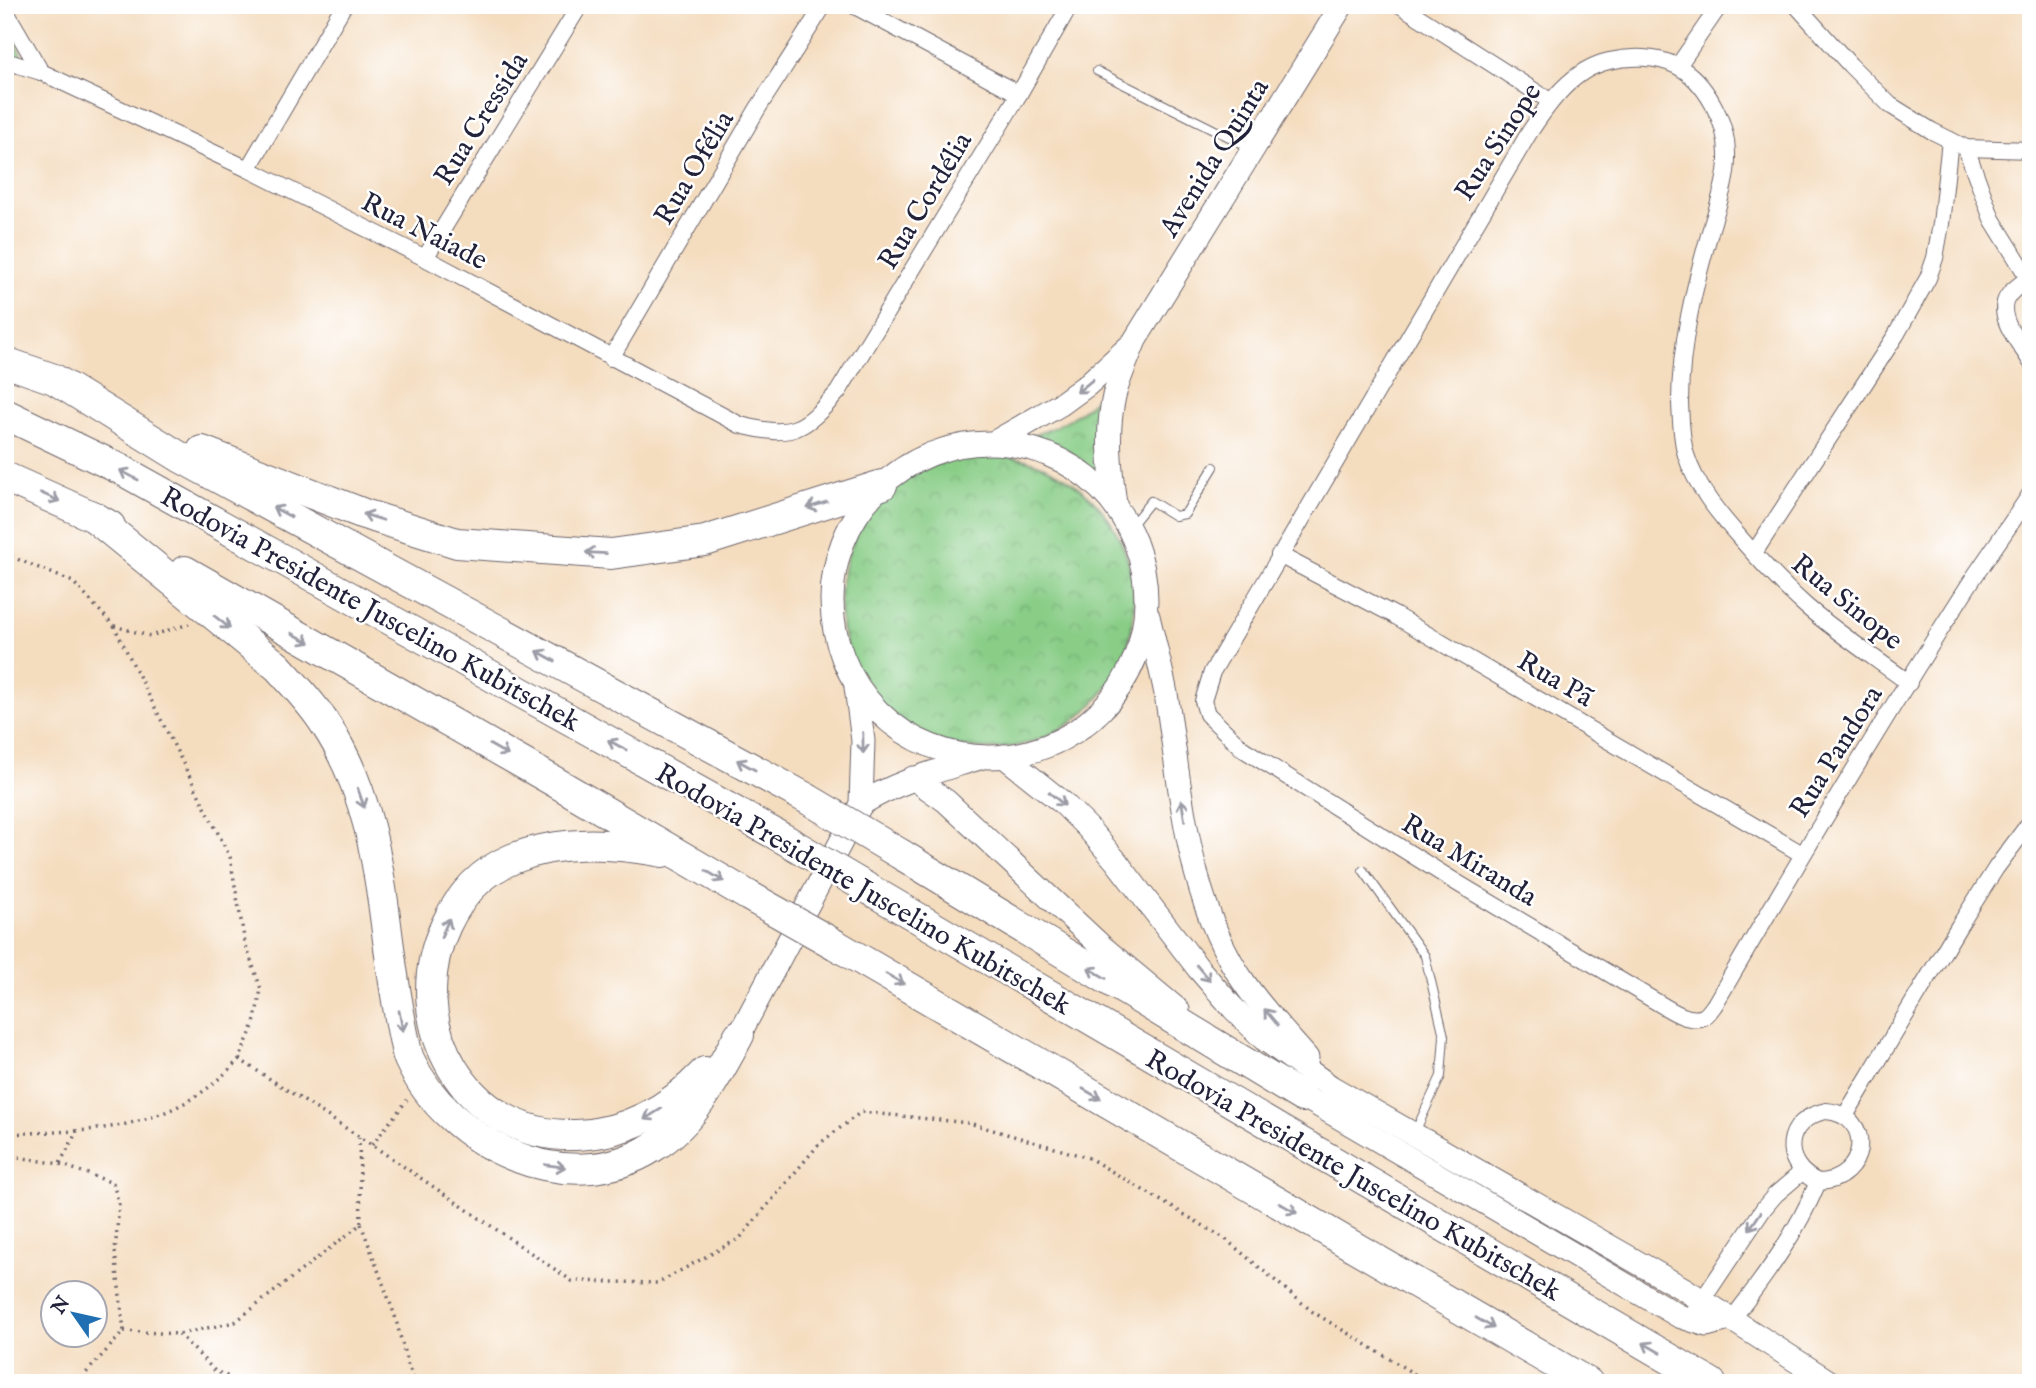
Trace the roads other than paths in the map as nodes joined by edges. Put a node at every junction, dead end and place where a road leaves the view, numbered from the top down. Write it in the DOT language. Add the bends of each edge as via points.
graph roads {
  1 [pos="344,5"];
  2 [pos="580,5"];
  3 [pos="824,5"];
  4 [pos="853,5"];
  5 [pos="1070,5"];
  6 [pos="1342,5"];
  7 [pos="1400,5"];
  8 [pos="1720,5"];
  9 [pos="1796,5"];
  10 [pos="5,10"];
  11 [pos="5,61"];
  12 [pos="1678,66"];
  13 [pos="1097,71"];
  14 [pos="41,72"];
  15 [pos="1019,94"];
  16 [pos="1550,101"];
  17 [pos="1950,140"];
  18 [pos="1966,148"];
  19 [pos="1253,149"];
  20 [pos="2031,150"];
  21 [pos="248,169"];
  22 [pos="425,258"];
  23 [pos="2029,280"];
  24 [pos="5,340"];
  25 [pos="1135,340"];
  26 [pos="611,358"];
  27 [pos="5,362"];
  28 [pos="2031,362"];
  29 [pos="54,379"];
  30 [pos="83,397"];
  31 [pos="5,414"];
  32 [pos="816,416"];
  33 [pos="995,442"];
  34 [pos="1214,467"];
  35 [pos="5,477"];
  36 [pos="882,485"];
  37 [pos="2030,494"];
  38 [pos="1115,504"];
  39 [pos="94,517"];
  40 [pos="1129,528"];
  41 [pos="1754,554"];
  42 [pos="1279,555"];
  43 [pos="1146,609"];
  44 [pos="1909,683"];
  45 [pos="856,684"];
  46 [pos="1207,715"];
  47 [pos="994,756"];
  48 [pos="913,778"];
  49 [pos="862,804"];
  50 [pos="2031,821"];
  51 [pos="1802,854"];
  52 [pos="682,856"];
  53 [pos="1363,870"];
  54 [pos="1715,1004"];
  55 [pos="738,1035"];
  56 [pos="1331,1087"];
  57 [pos="1302,1097"];
  58 [pos="1845,1116"];
  59 [pos="1414,1135"];
  60 [pos="1802,1172"];
  61 [pos="1818,1182"];
  62 [pos="1702,1300"];
  63 [pos="1733,1318"];
  64 [pos="1689,1320"];
  65 [pos="1588,1383"];
  66 [pos="1712,1383"];
  67 [pos="1831,1383"];
  1 -- 21 [label="street"];
  2 -- 22 [label="street, Rua Cressida"];
  3 -- 26 [label="street, Rua Ofélia" via="758,107"];
  4 -- 15 [label="street"];
  5 -- 15 [label="street, Rua Cordélia"];
  6 -- 19 [label="street, Avenida Quinta"];
  7 -- 16 [label="street"];
  8 -- 12 [label="street"];
  9 -- 17 [label="street" via="1890,105"];
  10 -- 14 [label="street"];
  11 -- 14 [label="street, Rua Naiade"];
  12 -- 16 [label="street, Rua Sinope" via="1624,58 1598,63"];
  12 -- 41 [label="street, Rua Sinope" via="1714,105 1727,155 1690,302 1680,386 1681,430 1693,472 1724,520"];
  13 -- 19 [label="lane"];
  14 -- 21 [label="street, Rua Naiade"];
  15 -- 32 [label="street, Rua Cordélia" via="838,392"];
  16 -- 42 [label="street, Rua Sinope"];
  17 -- 18 [label="street"];
  17 -- 41 [label="street" via="1941,224 1928,278"];
  18 -- 20 [label="street"];
  18 -- 23 [label="street" via="1992,219"];
  19 -- 25 [label="street, Avenida Quinta"];
  21 -- 22 [label="street, Rua Naiade"];
  22 -- 26 [label="street, Rua Naiade"];
  23 -- 28 [label="street" via="2010,293 2004,313"];
  24 -- 29 [label="highway"];
  25 -- 33 [label="street, Avenida Quinta, one-way" via="1061,404"];
  25 -- 38 [label="street, Avenida Quinta" via="1114,396 1109,449"];
  26 -- 32 [label="street, Rua Naiade" via="740,425 768,432 794,431"];
  27 -- 29 [label="highway"];
  29 -- 30 [label="highway"];
  36 -- 30 [label="highway, one-way" via="705,541 661,548 611,554 457,542 364,514 139,425"];
  57 -- 30 [label="highway, one-way, bridge" via="806,798 180,457"];
  66 -- 31 [label="highway, Rodovia Presidente Juscelino Kubitschek, one-way, bridge" via="783,838 120,469"];
  33 -- 36 [label="street" via="954,446 916,460"];
  33 -- 38 [label="street" via="1041,450 1072,466"];
  34 -- 40 [label="lane" via="1185,514 1175,516 1151,501"];
  35 -- 39 [label="highway, Rodovia Presidente Juscelino Kubitschek, one-way"];
  36 -- 45 [label="street" via="855,518 837,558 834,580 838,644"];
  37 -- 44 [label="street, Rua Pandora"];
  38 -- 40 [label="street"];
  39 -- 52 [label="highway, Rodovia Presidente Juscelino Kubitschek, one-way"];
  39 -- 55 [label="highway, one-way" via="278,667 326,724 364,805 379,869 392,975 409,1058 430,1095 453,1119 497,1148 551,1167 616,1164 673,1132 706,1093"];
  40 -- 43 [label="street" via="1140,554"];
  41 -- 44 [label="street, Rua Sinope" via="1810,609"];
  42 -- 46 [label="street, Rua Sinope" via="1212,672 1203,701"];
  42 -- 51 [label="street, Rua Pã" via="1442,643"];
  43 -- 47 [label="street" via="1137,652 1116,691 1085,724 1047,746"];
  56 -- 43 [label="street, one-way" via="1244,983 1200,889"];
  44 -- 51 [label="street, Rua Pandora"];
  45 -- 47 [label="street" via="877,711 904,733 935,748"];
  45 -- 49 [label="street, one-way" via="863,741"];
  46 -- 54 [label="street, Rua Miranda" via="1243,750 1650,998 1695,1018 1705,1016"];
  47 -- 48 [label="street"];
  47 -- 56 [label="street, one-way" via="1063,803 1233,1008 1264,1039"];
  48 -- 49 [label="street"];
  48 -- 57 [label="street" via="946,801 1100,945 1181,1012"];
  49 -- 55 [label="street"];
  50 -- 58 [label="street" via="1959,926"];
  51 -- 54 [label="street, Rua Pandora"];
  55 -- 52 [label="highway, one-way" via="681,1095 642,1120 590,1135 559,1136 518,1126 474,1097 459,1081 439,1038 432,995 435,954 453,909 469,888 492,870 541,849 573,844 607,844"];
  52 -- 65 [label="highway, Rodovia Presidente Juscelino Kubitschek, one-way, bridge"];
  53 -- 59 [label="lane" via="1425,956 1444,1036 1441,1076"];
  56 -- 59 [label="street"];
  57 -- 64 [label="street"];
  58 -- 60 [label="street" via="1815,1113 1799,1125 1791,1144 1795,1164"];
  58 -- 61 [label="street" via="1858,1133 1854,1164 1838,1179"];
  59 -- 62 [label="street"];
  60 -- 61 [label="street"];
  60 -- 62 [label="street, one-way" via="1763,1208"];
  61 -- 63 [label="street" via="1770,1270"];
  62 -- 63 [label="street"];
  62 -- 64 [label="street"];
  63 -- 64 [label="street" via="1707,1325"];
  63 -- 67 [label="street"];
}
